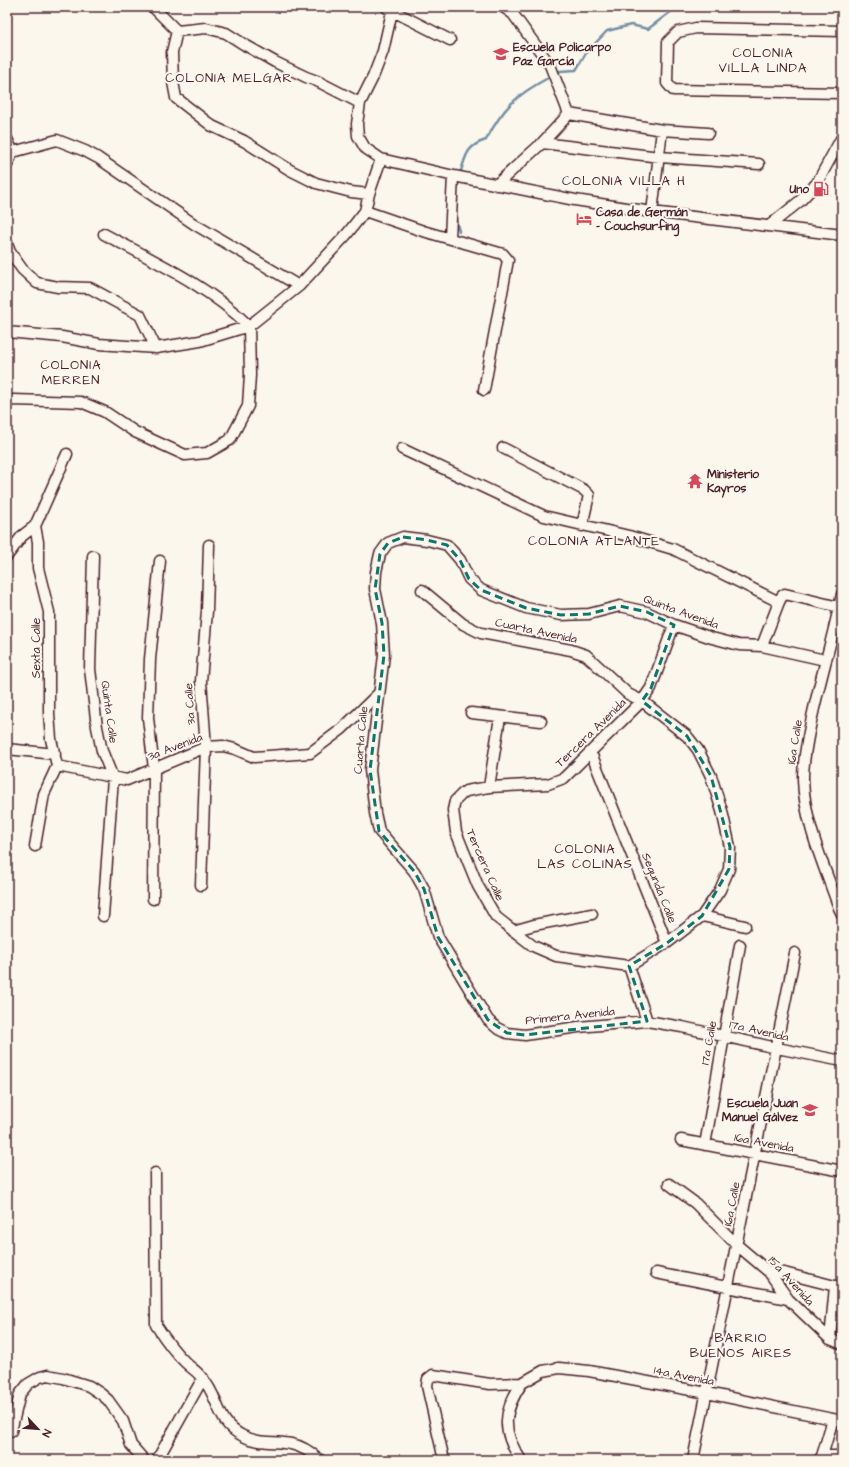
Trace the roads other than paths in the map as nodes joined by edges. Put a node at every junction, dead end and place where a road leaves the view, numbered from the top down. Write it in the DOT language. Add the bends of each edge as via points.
graph roads {
  1 [pos="153,7"];
  2 [pos="503,7"];
  3 [pos="390,8"];
  4 [pos="515,11"];
  5 [pos="177,30"];
  6 [pos="842,31"];
  7 [pos="450,40"];
  8 [pos="842,92"];
  9 [pos="360,103"];
  10 [pos="569,114"];
  11 [pos="662,130"];
  12 [pos="708,133"];
  13 [pos="842,137"];
  14 [pos="7,139"];
  15 [pos="542,143"];
  16 [pos="13,152"];
  17 [pos="660,157"];
  18 [pos="381,159"];
  19 [pos="759,164"];
  20 [pos="7,165"];
  21 [pos="453,176"];
  22 [pos="496,185"];
  23 [pos="369,194"];
  24 [pos="365,211"];
  25 [pos="652,212"];
  26 [pos="768,226"];
  27 [pos="104,234"];
  28 [pos="842,235"];
  29 [pos="450,238"];
  30 [pos="7,243"];
  31 [pos="299,286"];
  32 [pos="249,326"];
  33 [pos="7,332"];
  34 [pos="156,348"];
  35 [pos="484,390"];
  36 [pos="7,402"];
  37 [pos="503,448"];
  38 [pos="402,449"];
  39 [pos="67,454"];
  40 [pos="36,526"];
  41 [pos="582,526"];
  42 [pos="388,543"];
  43 [pos="209,544"];
  44 [pos="7,556"];
  45 [pos="93,556"];
  46 [pos="160,561"];
  47 [pos="422,590"];
  48 [pos="842,594"];
  49 [pos="779,602"];
  50 [pos="840,607"];
  51 [pos="674,625"];
  52 [pos="762,646"];
  53 [pos="825,660"];
  54 [pos="378,694"];
  55 [pos="642,701"];
  56 [pos="471,713"];
  57 [pos="500,717"];
  58 [pos="541,721"];
  59 [pos="206,747"];
  60 [pos="7,749"];
  61 [pos="591,753"];
  62 [pos="55,754"];
  63 [pos="57,766"];
  64 [pos="154,769"];
  65 [pos="113,778"];
  66 [pos="489,787"];
  67 [pos="456,801"];
  68 [pos="35,846"];
  69 [pos="201,885"];
  70 [pos="153,899"];
  71 [pos="592,914"];
  72 [pos="842,914"];
  73 [pos="103,916"];
  74 [pos="702,916"];
  75 [pos="745,926"];
  76 [pos="512,931"];
  77 [pos="667,943"];
  78 [pos="740,945"];
  79 [pos="795,953"];
  80 [pos="629,966"];
  81 [pos="647,1021"];
  82 [pos="497,1028"];
  83 [pos="724,1036"];
  84 [pos="777,1048"];
  85 [pos="842,1061"];
  86 [pos="681,1140"];
  87 [pos="705,1145"];
  88 [pos="754,1155"];
  89 [pos="842,1171"];
  90 [pos="155,1173"];
  91 [pos="669,1184"];
  92 [pos="737,1245"];
  93 [pos="769,1272"];
  94 [pos="656,1273"];
  95 [pos="838,1286"];
  96 [pos="728,1287"];
  97 [pos="788,1299"];
  98 [pos="830,1339"];
  99 [pos="842,1344"];
  100 [pos="202,1378"];
  101 [pos="522,1383"];
  102 [pos="707,1393"];
  103 [pos="838,1420"];
  104 [pos="11,1431"];
  105 [pos="842,1456"];
  106 [pos="821,1458"];
  107 [pos="144,1460"];
  108 [pos="157,1460"];
  109 [pos="320,1460"];
  110 [pos="444,1460"];
  111 [pos="521,1460"];
  112 [pos="693,1460"];
  1 -- 5 [label="street"];
  2 -- 4 [label="street"];
  3 -- 7 [label="street"];
  3 -- 9 [label="street" via="383,52"];
  4 -- 10 [label="street" via="550,65"];
  5 -- 9 [label="street" via="206,28 226,33 275,62"];
  5 -- 23 [label="street" via="172,52 176,98 212,126 244,140 290,170 316,183"];
  6 -- 8 [label="street" via="696,28 678,32 668,42 667,83 673,90"];
  9 -- 18 [label="street" via="358,136 365,148"];
  10 -- 11 [label="street"];
  10 -- 15 [label="street"];
  11 -- 12 [label="street"];
  11 -- 17 [label="street"];
  13 -- 26 [label="street" via="818,183"];
  14 -- 16 [label="street"];
  15 -- 17 [label="street"];
  15 -- 22 [label="street"];
  16 -- 20 [label="street"];
  16 -- 31 [label="street" via="57,140 85,151 194,224"];
  17 -- 19 [label="street"];
  17 -- 25 [label="street"];
  18 -- 21 [label="street"];
  18 -- 23 [label="street"];
  21 -- 22 [label="street"];
  21 -- 29 [label="street"];
  22 -- 25 [label="street"];
  23 -- 24 [label="street"];
  24 -- 29 [label="street"];
  24 -- 31 [label="street"];
  25 -- 26 [label="street"];
  26 -- 28 [label="street"];
  27 -- 32 [label="street" via="207,292 234,311"];
  29 -- 35 [label="street" via="503,254 508,260"];
  30 -- 34 [label="street" via="22,269 37,283 58,287 90,288 140,315"];
  31 -- 32 [label="street"];
  32 -- 34 [label="street" via="200,341"];
  32 -- 36 [label="street" via="248,406 230,440 207,453 185,455 135,432 105,412 81,402"];
  33 -- 34 [label="street" via="62,337 99,344"];
  37 -- 41 [label="street" via="584,490 589,495"];
  38 -- 41 [label="street" via="544,516"];
  39 -- 40 [label="street, Sexta Calle"];
  40 -- 44 [label="street" via="22,536"];
  40 -- 62 [label="street, Sexta Calle" via="38,568 49,612 49,714"];
  41 -- 49 [label="street" via="630,536 673,549"];
  42 -- 51 [label="street, Quinta Avenida" via="403,537 447,545 460,560 469,579 481,590 526,608 561,615 589,614 620,606 647,612"];
  42 -- 54 [label="street, Cuarta Calle" via="380,554 376,572 375,589 382,623 384,655"];
  43 -- 59 [label="street, 3a Calle" via="201,681"];
  45 -- 65 [label="street, Quinta Calle" via="90,668 98,735"];
  46 -- 64 [label="street" via="150,659 148,718"];
  47 -- 55 [label="street, Cuarta Avenida" via="463,624 481,633 586,655 628,694"];
  48 -- 50 [label="street, 16a Calle"];
  49 -- 50 [label="street" via="782,596 788,594"];
  49 -- 52 [label="street"];
  50 -- 53 [label="street, 16a Calle"];
  51 -- 52 [label="street, Quinta Avenida" via="739,645"];
  51 -- 55 [label="street, Tercera Avenida" via="651,688"];
  52 -- 53 [label="street, Quinta Avenida"];
  53 -- 72 [label="street, 16a Calle" via="803,758 803,780 814,835"];
  54 -- 59 [label="street, 3a Avenida" via="342,729 310,753 254,757 223,746"];
  54 -- 82 [label="street, Cuarta Calle" via="370,770 375,813 380,831 414,871 424,889 438,937 488,1020"];
  55 -- 61 [label="street, Tercera Avenida"];
  55 -- 74 [label="street, Cuarta Avenida" via="688,736 711,776 722,811 730,847 729,869 720,890"];
  56 -- 57 [label="street"];
  57 -- 58 [label="street"];
  57 -- 66 [label="street"];
  59 -- 64 [label="street, 3a Avenida"];
  59 -- 69 [label="street, 3a Calle"];
  60 -- 62 [label="street"];
  61 -- 66 [label="street, Tercera Avenida" via="564,778 548,784"];
  61 -- 77 [label="street, Segunda Calle"];
  62 -- 63 [label="street, Sexta Calle"];
  63 -- 65 [label="street, 3a Avenida"];
  63 -- 68 [label="street" via="44,794"];
  64 -- 65 [label="street, 3a Avenida" via="127,780"];
  64 -- 70 [label="street"];
  65 -- 73 [label="street, Quinta Calle"];
  66 -- 67 [label="street, Tercera Avenida" via="466,791"];
  67 -- 76 [label="street, Tercera Calle" via="453,810 456,832 478,886 496,917"];
  71 -- 76 [label="street"];
  74 -- 75 [label="street"];
  74 -- 77 [label="street, Cuarta Avenida"];
  76 -- 80 [label="street, Tercera Calle" via="533,946 556,956"];
  77 -- 80 [label="street, Cuarta Avenida"];
  78 -- 83 [label="street, 17a Calle"];
  79 -- 84 [label="street, 16a Calle"];
  80 -- 81 [label="street"];
  81 -- 82 [label="street, Primera Avenida" via="525,1035 507,1033"];
  81 -- 83 [label="street, 17a Avenida"];
  83 -- 84 [label="street, 17a Avenida"];
  83 -- 87 [label="street, 17a Calle"];
  84 -- 85 [label="street, 17a Avenida"];
  84 -- 88 [label="street, 16a Calle"];
  86 -- 87 [label="street, 16a Avenida"];
  87 -- 88 [label="street, 16a Avenida"];
  88 -- 89 [label="street, 16a Avenida"];
  88 -- 92 [label="street, 16a Calle"];
  90 -- 100 [label="street" via="156,1325 186,1364"];
  91 -- 92 [label="street, 15a Avenida" via="695,1203"];
  92 -- 93 [label="street, 15a Avenida"];
  92 -- 96 [label="street, 16a Calle"];
  93 -- 95 [label="street" via="784,1273"];
  93 -- 97 [label="street, 15a Avenida"];
  94 -- 96 [label="street"];
  95 -- 98 [label="street"];
  96 -- 97 [label="street"];
  96 -- 102 [label="street, 16a Calle"];
  97 -- 98 [label="street, 15a Avenida"];
  98 -- 99 [label="street, 15a Avenida"];
  100 -- 108 [label="street"];
  100 -- 109 [label="street" via="229,1427 260,1442 293,1444 311,1452"];
  101 -- 102 [label="street, 14a Avenida" via="543,1371 559,1368 589,1371"];
  101 -- 110 [label="street" via="490,1384 433,1375 428,1379 427,1386"];
  101 -- 111 [label="street" via="513,1396 506,1416 507,1431 513,1449"];
  102 -- 103 [label="street, 14a Avenida"];
  102 -- 112 [label="street, 16a Calle"];
  103 -- 106 [label="street"];
  104 -- 107 [label="street" via="20,1394 28,1384 48,1375 62,1378 89,1386 108,1400 123,1421 131,1445"];
  105 -- 106 [label="street"];
}
